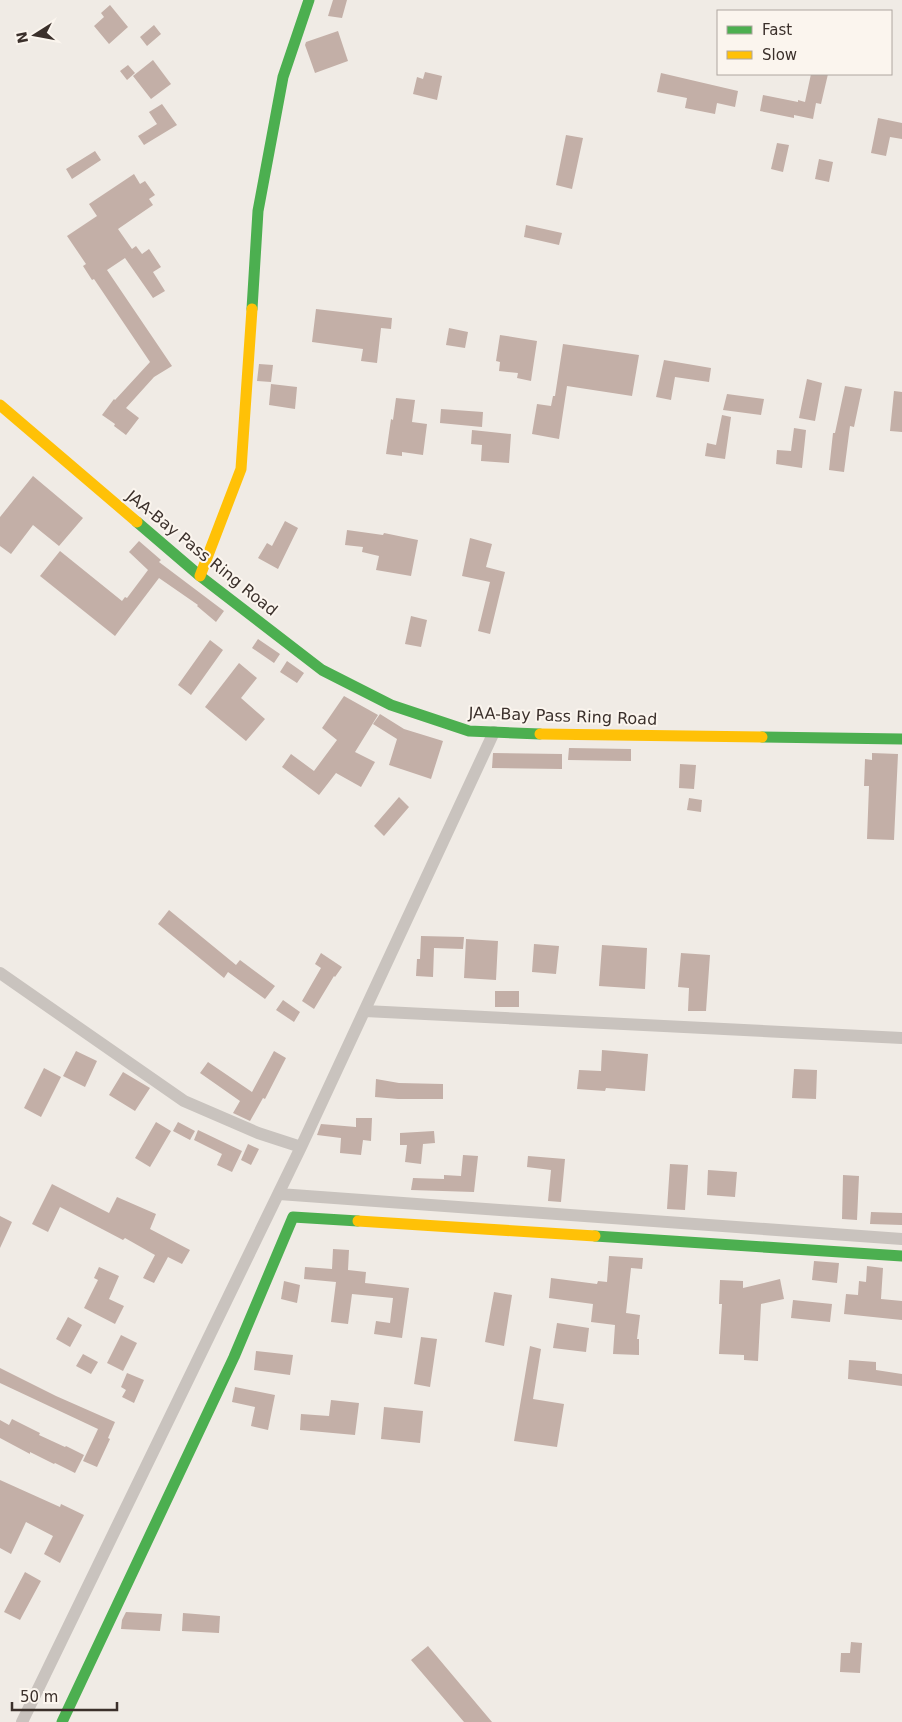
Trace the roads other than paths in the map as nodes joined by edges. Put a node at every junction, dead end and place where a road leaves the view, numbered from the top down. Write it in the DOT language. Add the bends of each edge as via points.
graph roads {
  1 [pos="308,0"];
  2 [pos="0,405"];
  3 [pos="200,576"];
  4 [pos="494,732"];
  5 [pos="902,739"];
  6 [pos="0,973"];
  7 [pos="366,1011"];
  8 [pos="902,1038"];
  9 [pos="301,1147"];
  10 [pos="279,1194"];
  11 [pos="902,1239"];
  12 [pos="902,1256"];
  13 [pos="22,1722"];
  14 [pos="62,1722"];
  1 -- 3 [label="main road" via="283,78 258,211 241,469"];
  2 -- 3 [label="main road, JAA-Bay Pass Ring Road"];
  3 -- 4 [label="main road, JAA-Bay Pass Ring Road" via="322,670 391,705 469,731"];
  4 -- 5 [label="main road, JAA-Bay Pass Ring Road"];
  4 -- 7 [label="street"];
  6 -- 9 [label="street" via="184,1102"];
  7 -- 8 [label="street"];
  7 -- 9 [label="street"];
  9 -- 10 [label="street"];
  10 -- 11 [label="street"];
  10 -- 13 [label="street"];
  12 -- 14 [label="main road" via="293,1217 234,1357"];
}
